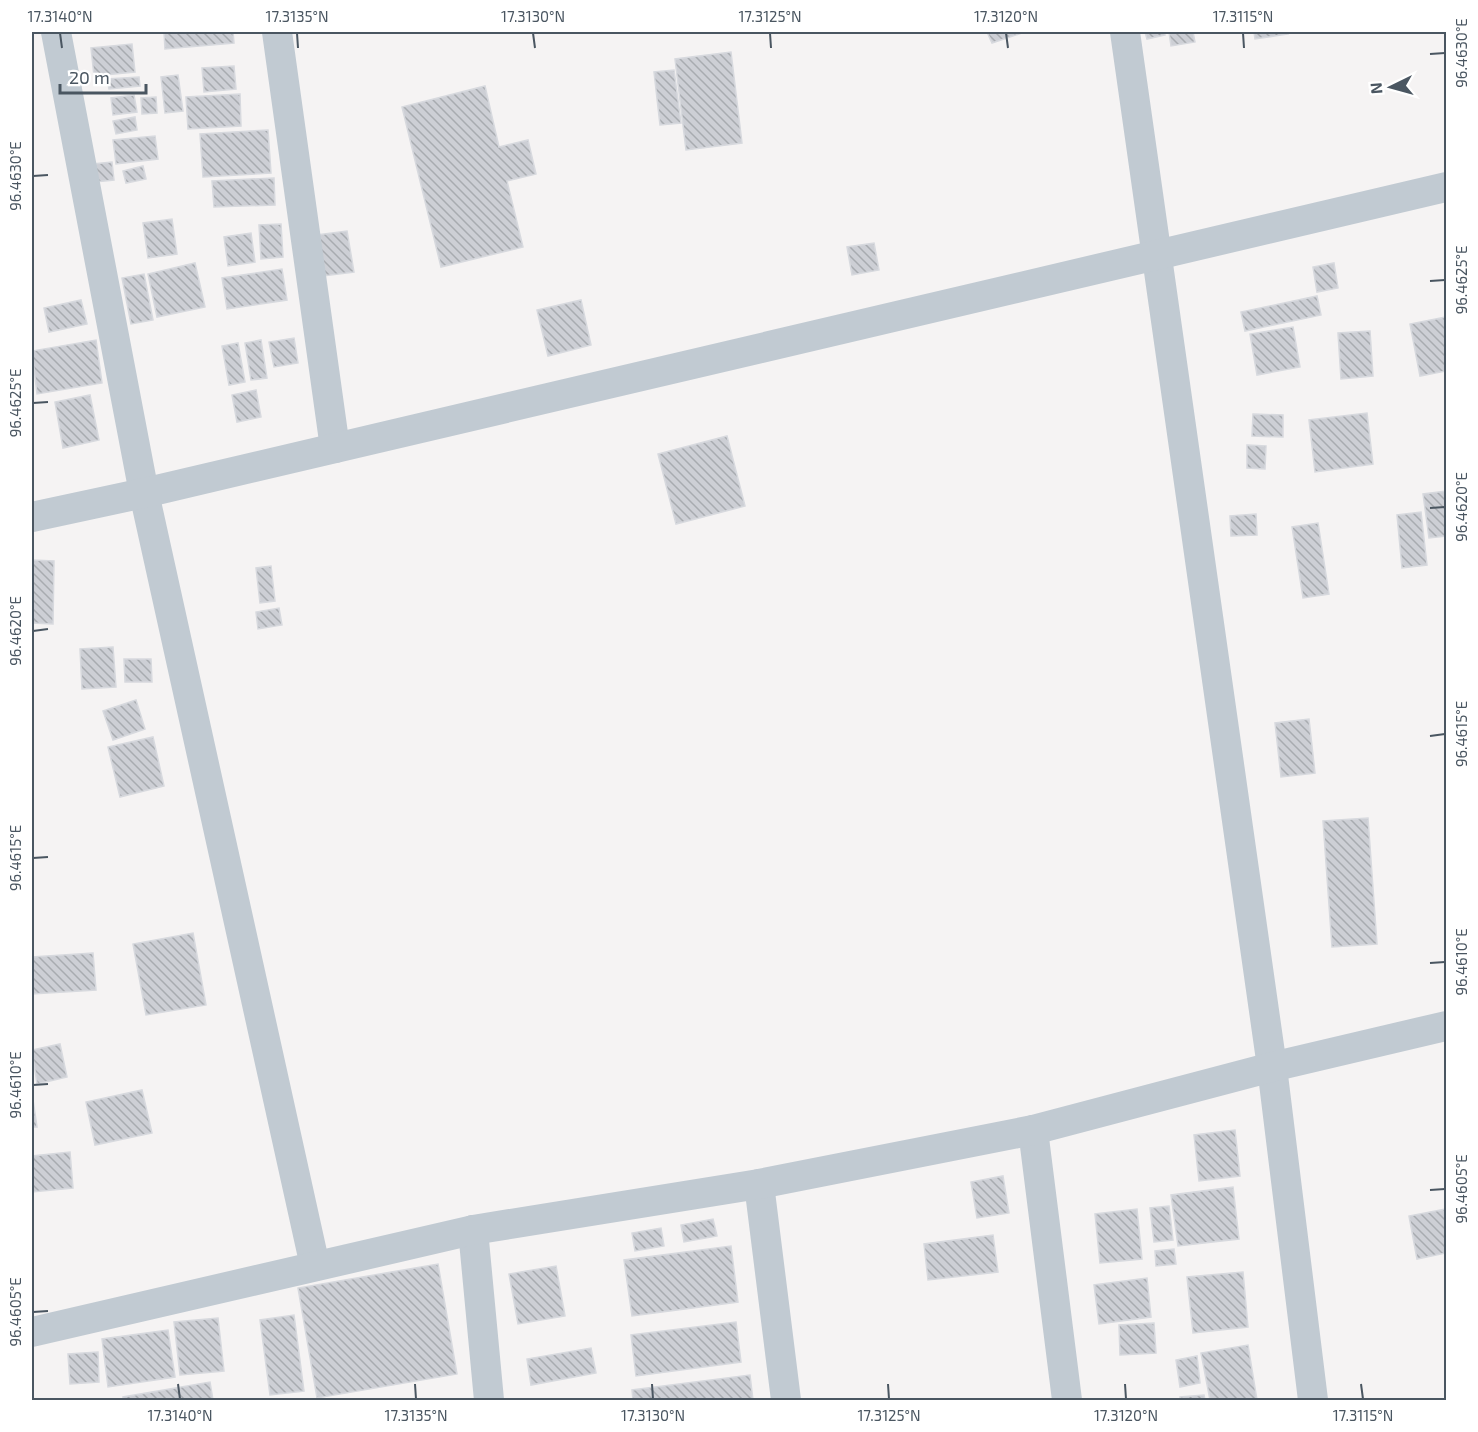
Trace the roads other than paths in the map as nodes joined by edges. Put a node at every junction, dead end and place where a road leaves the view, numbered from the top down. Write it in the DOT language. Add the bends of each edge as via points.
graph roads {
  1 [pos="56,32"];
  2 [pos="277,32"];
  3 [pos="1125,32"];
  4 [pos="1446,187"];
  5 [pos="1155,254"];
  6 [pos="335,448"];
  7 [pos="144,493"];
  8 [pos="32,517"];
  9 [pos="1446,1026"];
  10 [pos="1272,1067"];
  11 [pos="1033,1130"];
  12 [pos="759,1184"];
  13 [pos="473,1230"];
  14 [pos="315,1266"];
  15 [pos="32,1332"];
  16 [pos="489,1401"];
  17 [pos="786,1401"];
  18 [pos="1067,1401"];
  19 [pos="1313,1401"];
  1 -- 7 [label="street"];
  2 -- 6 [label="street"];
  3 -- 5 [label="street"];
  4 -- 5 [label="street"];
  5 -- 6 [label="street"];
  5 -- 10 [label="street"];
  6 -- 7 [label="street"];
  7 -- 8 [label="street"];
  7 -- 14 [label="street"];
  9 -- 10 [label="street"];
  10 -- 11 [label="street"];
  10 -- 19 [label="street"];
  11 -- 12 [label="street"];
  11 -- 18 [label="street"];
  12 -- 13 [label="street"];
  12 -- 17 [label="street"];
  13 -- 14 [label="street"];
  13 -- 16 [label="street"];
  14 -- 15 [label="street"];
}
